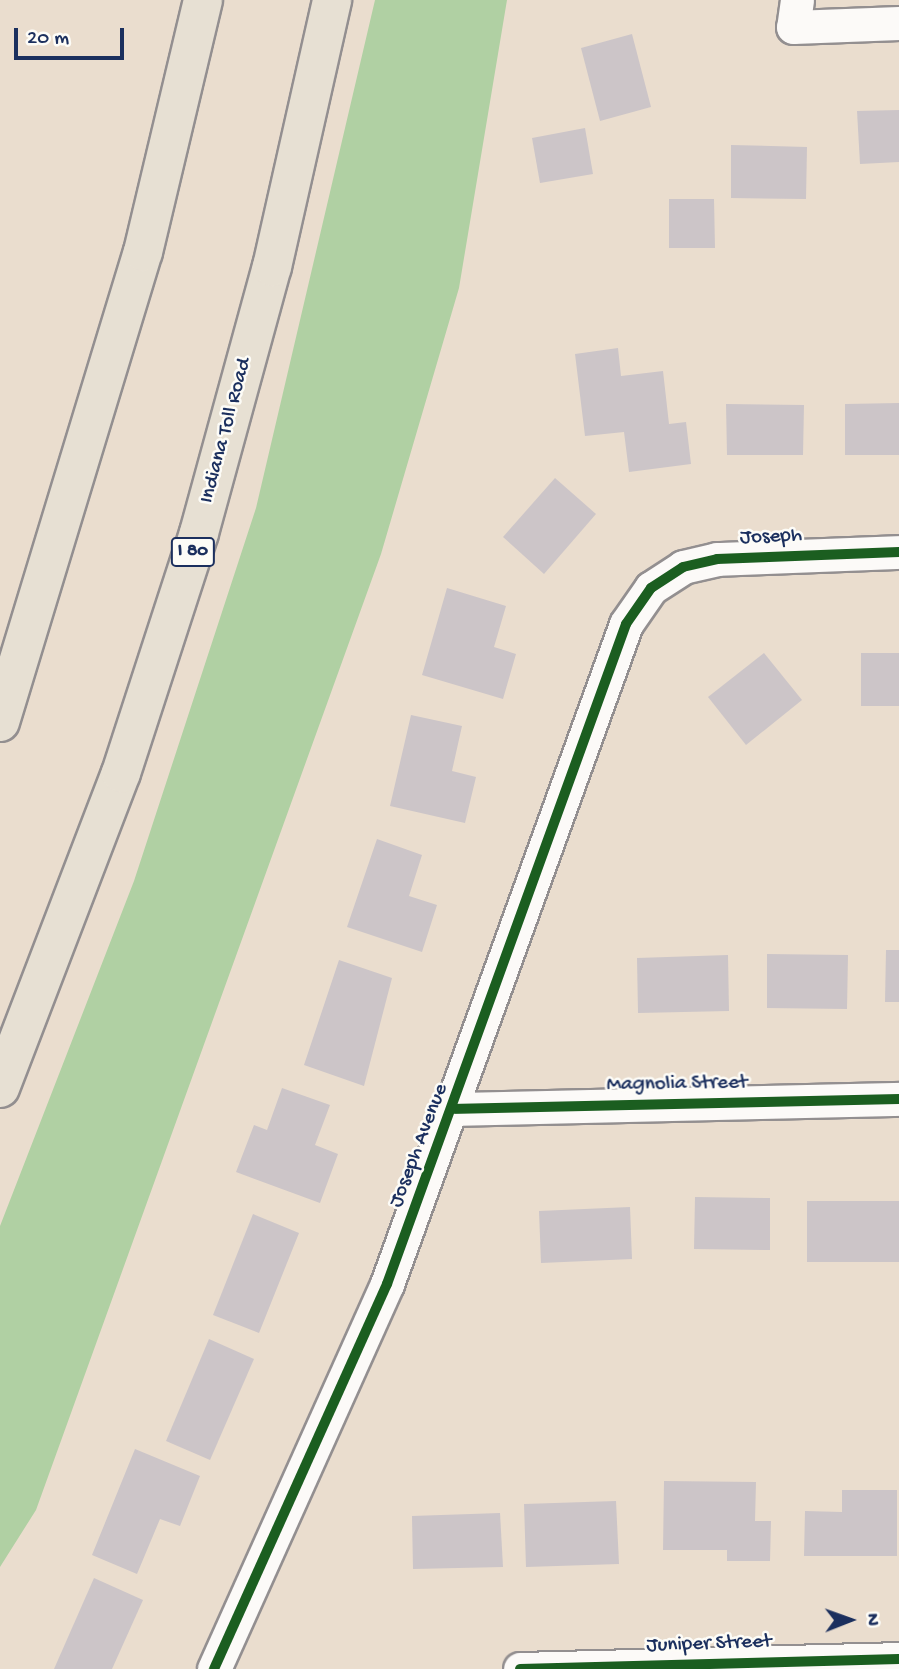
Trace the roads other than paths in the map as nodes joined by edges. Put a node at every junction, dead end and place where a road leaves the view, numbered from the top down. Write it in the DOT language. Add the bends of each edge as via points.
graph roads {
  1 [pos="203,0"];
  2 [pos="332,0"];
  3 [pos="795,14"];
  4 [pos="899,23"];
  5 [pos="899,552"];
  6 [pos="651,588"];
  7 [pos="0,722"];
  8 [pos="0,1088"];
  9 [pos="899,1099"];
  10 [pos="455,1109"];
  11 [pos="899,1658"];
  12 [pos="214,1669"];
  13 [pos="520,1669"];
  1 -- 7 [label="highway" via="144,252"];
  2 -- 8 [label="highway, Indiana Toll Road / I 80" via="272,267 199,533 121,773"];
  3 -- 4 [label="street"];
  5 -- 6 [label="street, Joseph" via="717,559 683,567"];
  6 -- 10 [label="street, Joseph Avenue" via="626,624"];
  9 -- 10 [label="street, Magnolia Street"];
  10 -- 12 [label="street, Joseph Avenue" via="387,1284"];
  11 -- 13 [label="street, Juniper Street"];
}
